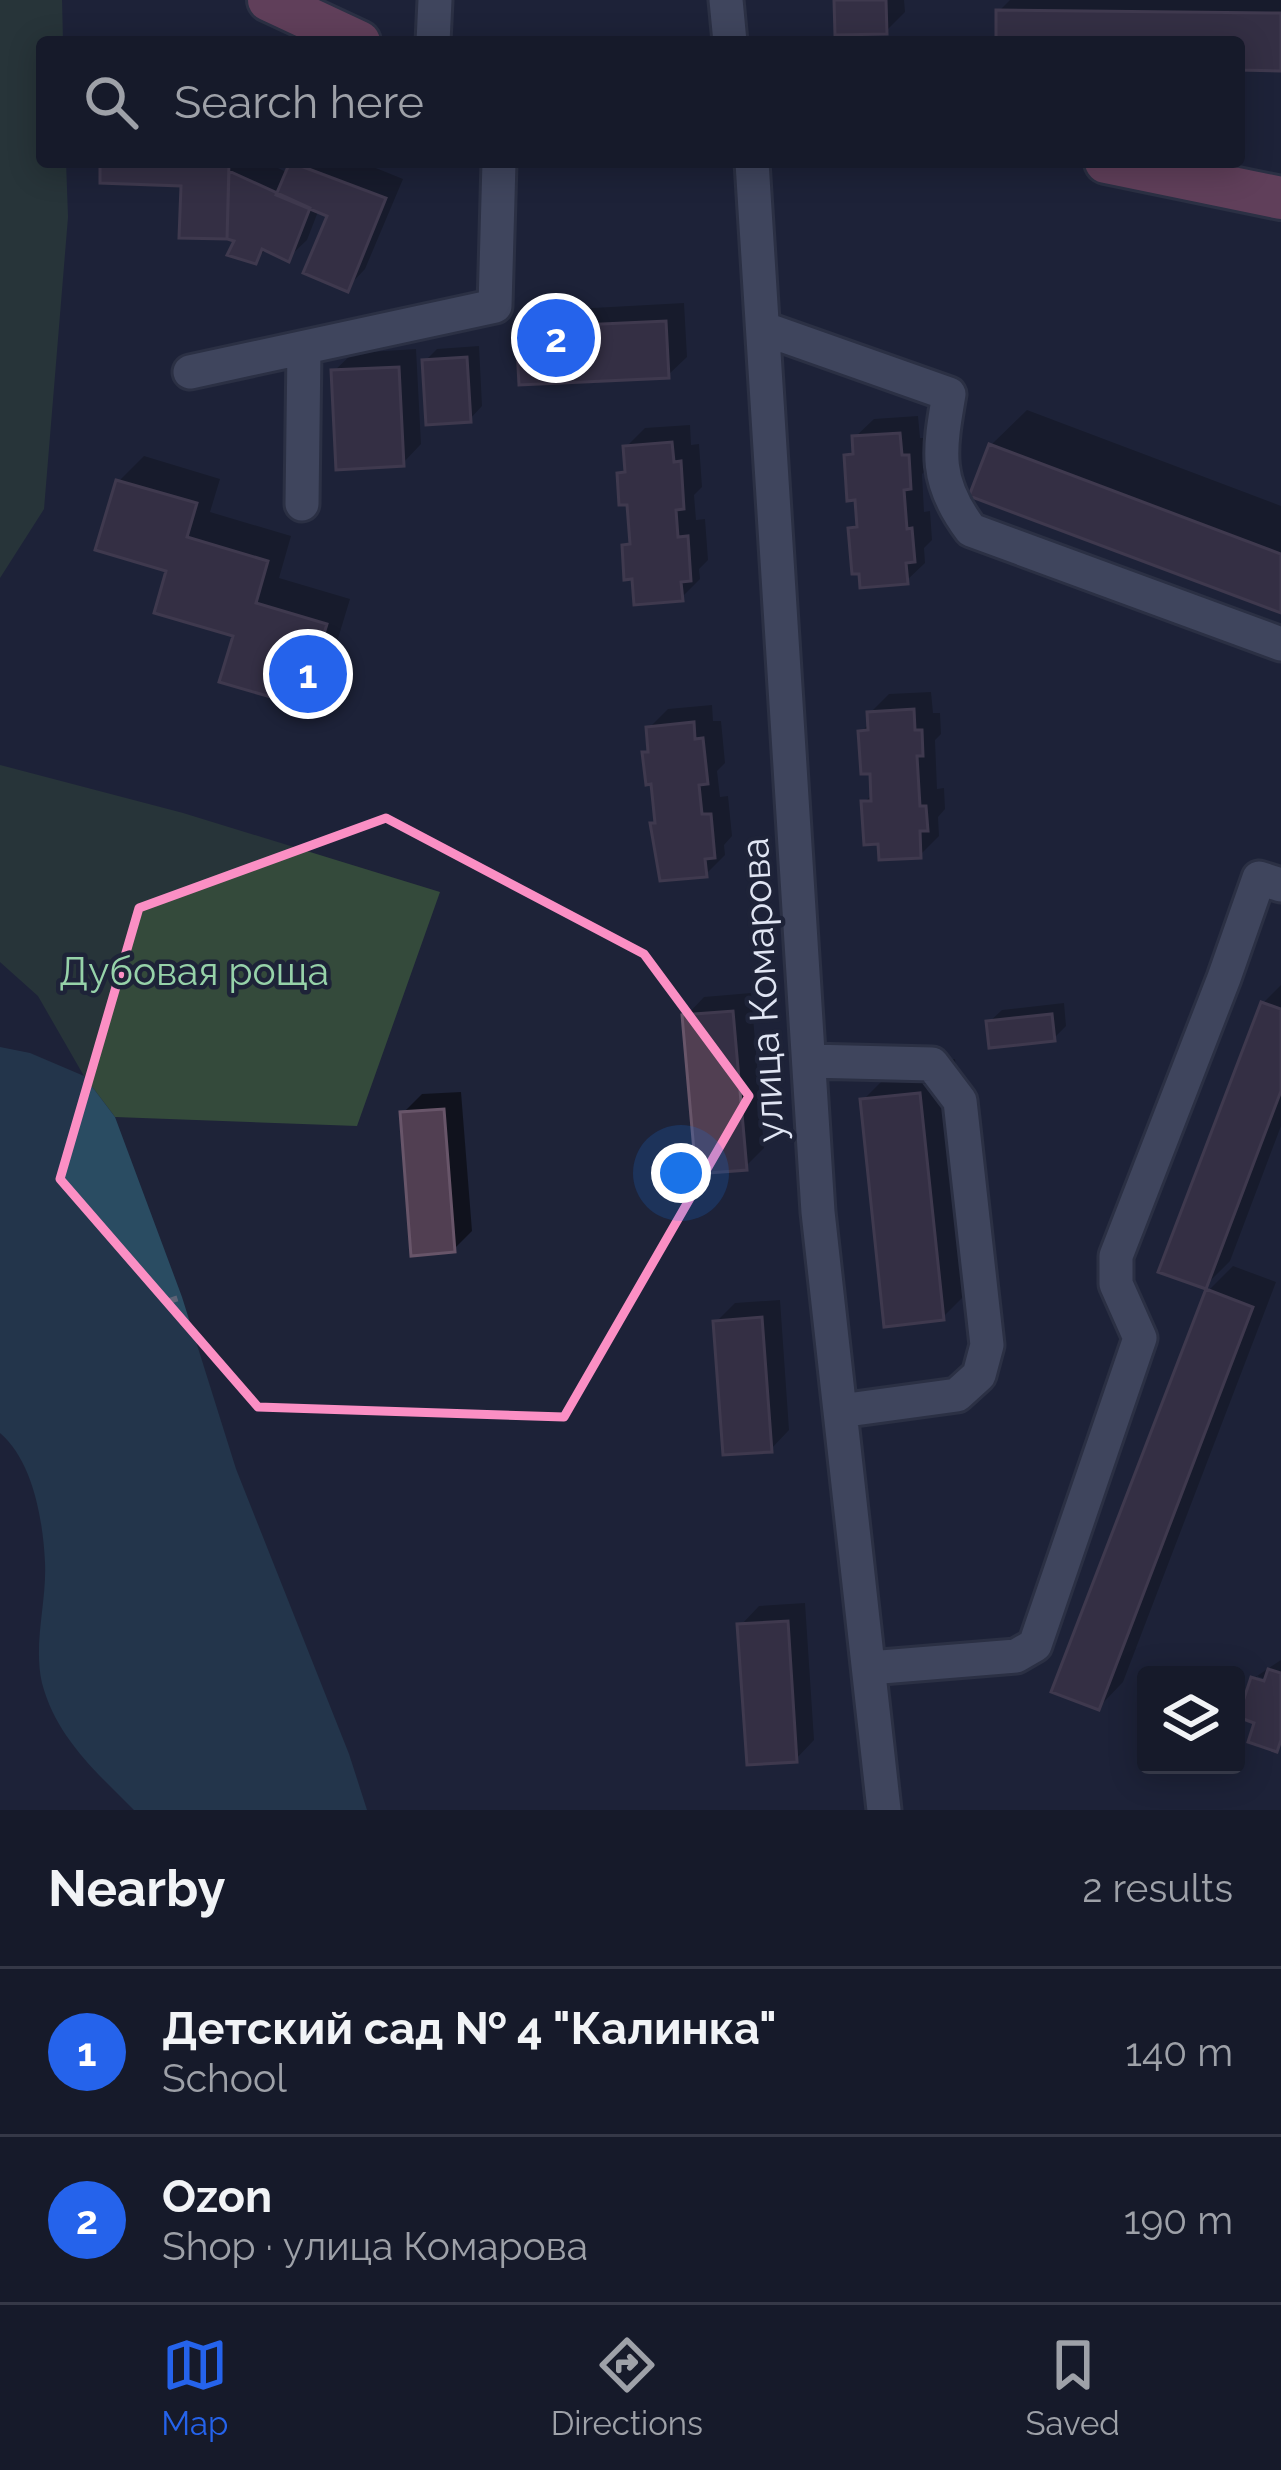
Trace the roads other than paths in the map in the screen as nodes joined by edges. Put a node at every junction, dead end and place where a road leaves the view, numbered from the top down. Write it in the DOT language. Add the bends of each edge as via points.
graph roads {
  1 [pos="269,0"];
  2 [pos="435,0"];
  3 [pos="726,0"];
  4 [pos="346,36"];
  5 [pos="433,36"];
  6 [pos="729,36"];
  7 [pos="499,168"];
  8 [pos="753,168"];
  9 [pos="1135,168"];
  10 [pos="1281,198"];
  11 [pos="766,329"];
  12 [pos="304,348"];
  13 [pos="190,372"];
  14 [pos="302,504"];
  15 [pos="1281,644"];
  16 [pos="1281,885"];
  17 [pos="809,1061"];
  18 [pos="840,1411"];
  19 [pos="868,1668"];
  20 [pos="884,1810"];
  1 -- 4 [label="main road"];
  2 -- 5 [label="street"];
  3 -- 6 [label="street"];
  7 -- 12 [label="street" via="495,306"];
  8 -- 11 [label="street, улица Комарова"];
  9 -- 10 [label="main road"];
  11 -- 15 [label="street" via="950,394 945,489 971,530"];
  11 -- 17 [label="street, улица Комарова"];
  12 -- 13 [label="street"];
  12 -- 14 [label="street"];
  16 -- 19 [label="street" via="1258,878 1116,1256 1116,1284 1139,1338 1035,1645 1016,1656"];
  17 -- 18 [label="street, улица Комарова"];
  17 -- 18 [label="street" via="932,1064 944,1075 960,1101 987,1345 979,1376 957,1395"];
  18 -- 19 [label="street, улица Комарова"];
  19 -- 20 [label="street, улица Комарова"];
}
